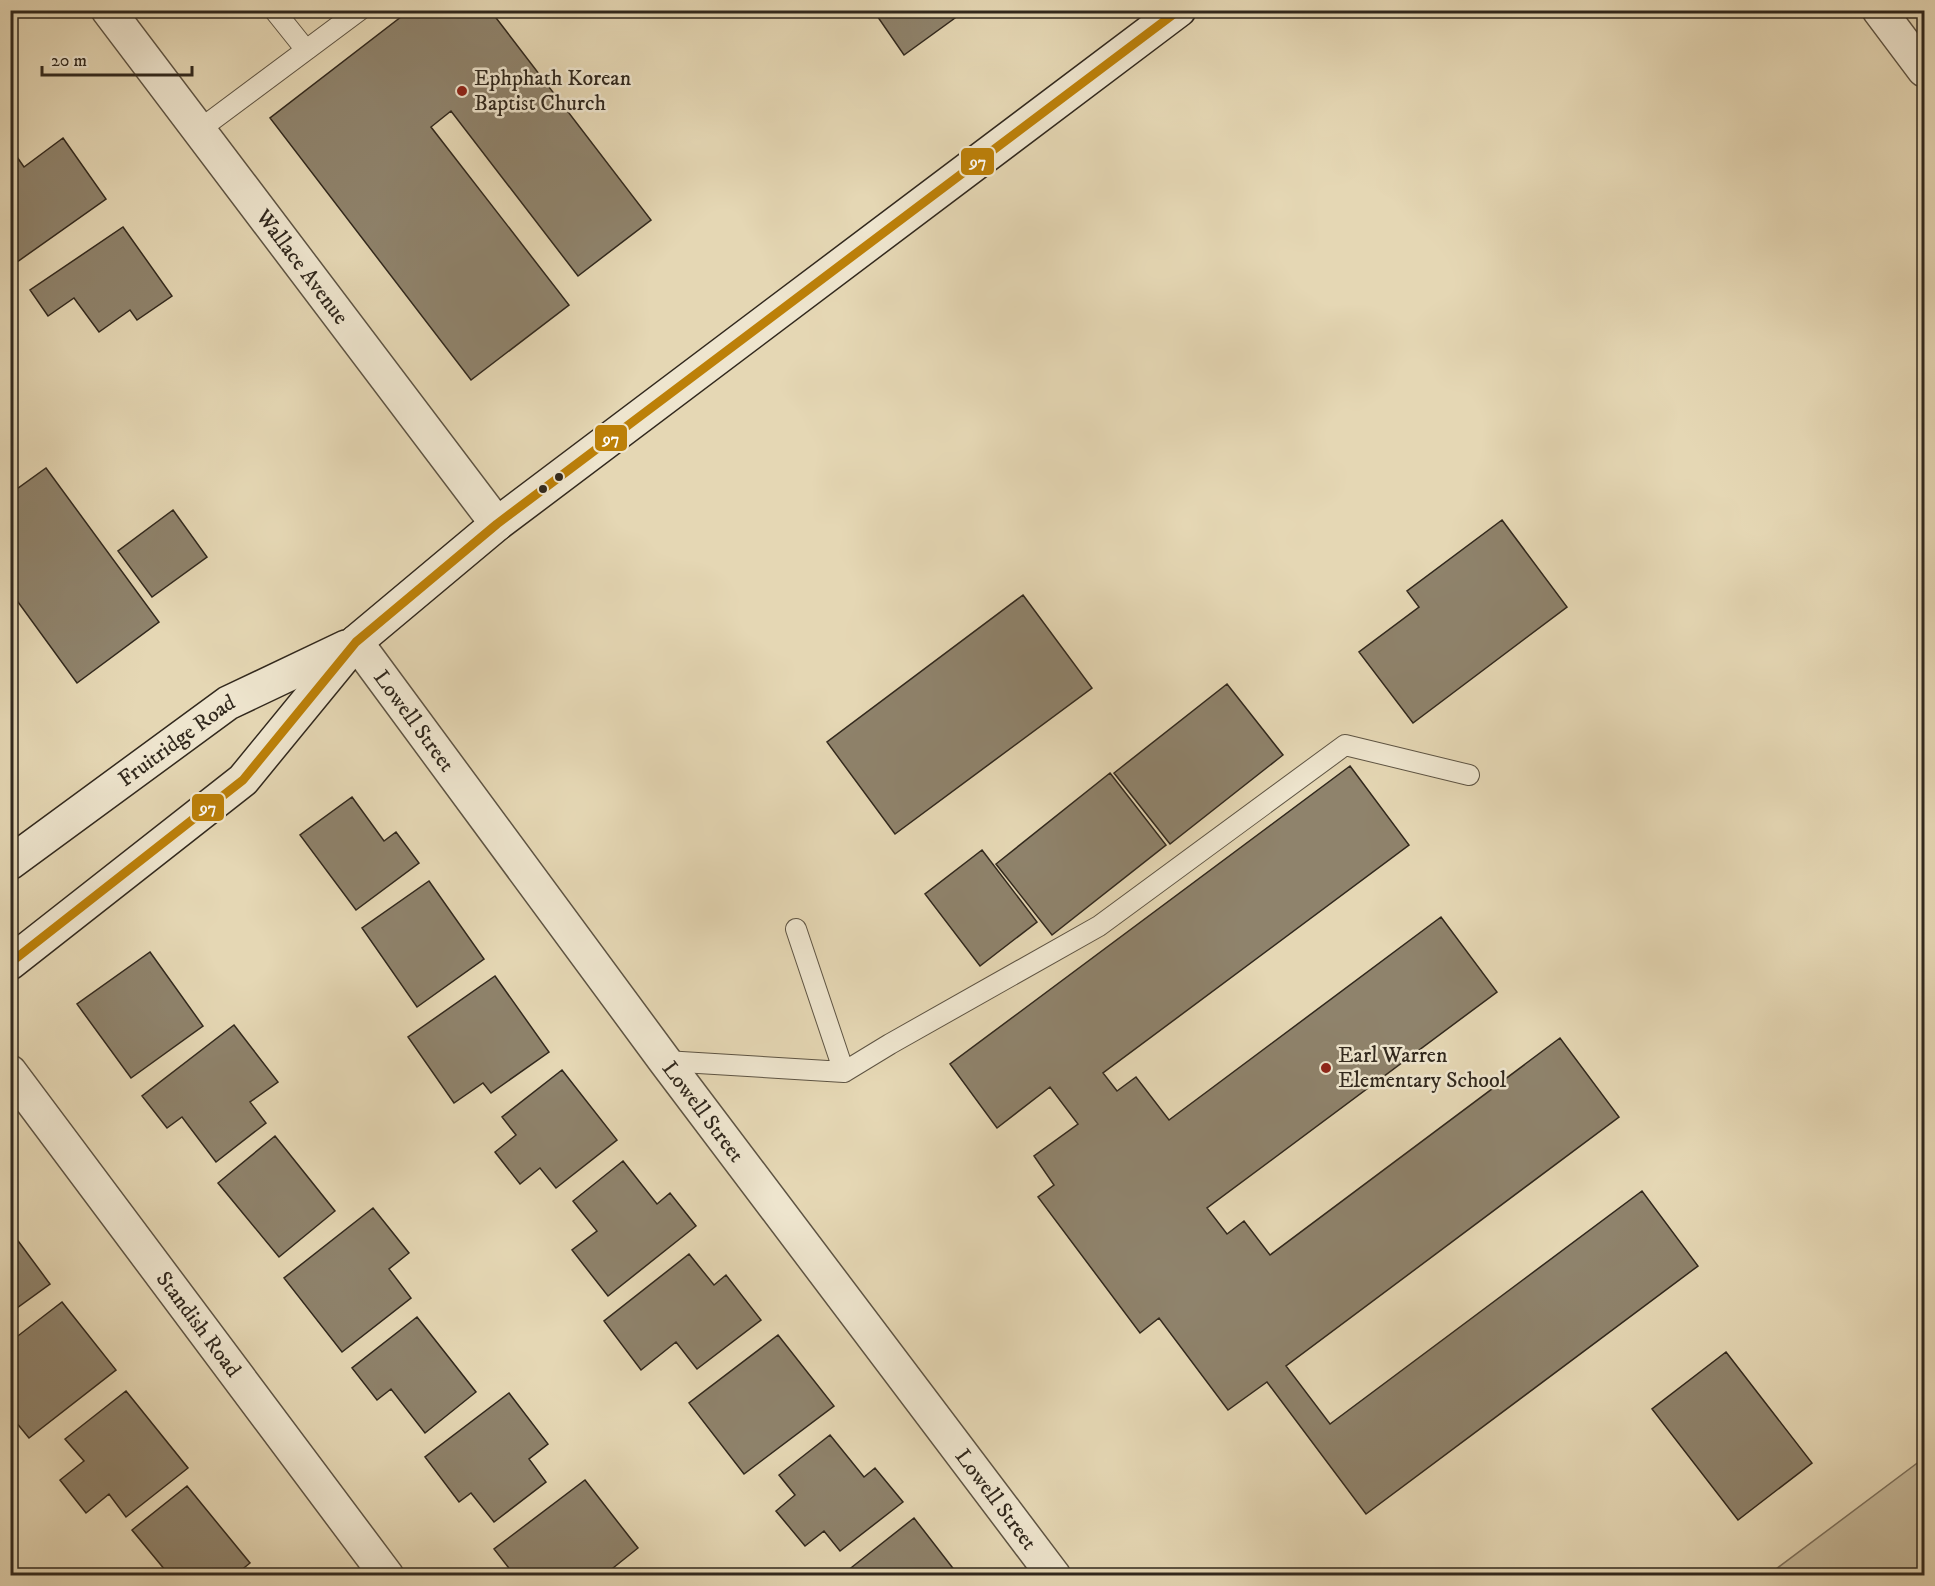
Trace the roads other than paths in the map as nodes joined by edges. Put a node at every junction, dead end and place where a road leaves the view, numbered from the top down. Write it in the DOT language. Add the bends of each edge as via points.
graph roads {
  1 [pos="108,10"];
  2 [pos="274,10"];
  3 [pos="360,10"];
  4 [pos="1179,10"];
  5 [pos="1879,10"];
  6 [pos="306,50"];
  7 [pos="1924,70"];
  8 [pos="199,130"];
  9 [pos="497,524"];
  10 [pos="356,642"];
  11 [pos="1469,775"];
  12 [pos="10,863"];
  13 [pos="796,928"];
  14 [pos="10,963"];
  15 [pos="665,1061"];
  16 [pos="10,1072"];
  17 [pos="844,1072"];
  18 [pos="387,1575"];
  19 [pos="1054,1575"];
  1 -- 8 [label="street, Wallace Avenue"];
  2 -- 6 [label="lane"];
  3 -- 6 [label="lane"];
  4 -- 9 [label="street, Fruitridge Road"];
  5 -- 7 [label="street"];
  6 -- 8 [label="lane"];
  8 -- 9 [label="street, Wallace Avenue"];
  9 -- 10 [label="street, Fruitridge Road"];
  10 -- 12 [label="street, Fruitridge Road" via="228,703"];
  10 -- 14 [label="street, Fruitridge Road" via="243,780"];
  10 -- 15 [label="street, Lowell Street"];
  11 -- 17 [label="lane" via="1345,745 1099,926"];
  13 -- 17 [label="lane"];
  15 -- 17 [label="lane"];
  15 -- 19 [label="street, Lowell Street"];
  16 -- 18 [label="street, Standish Road"];
}
